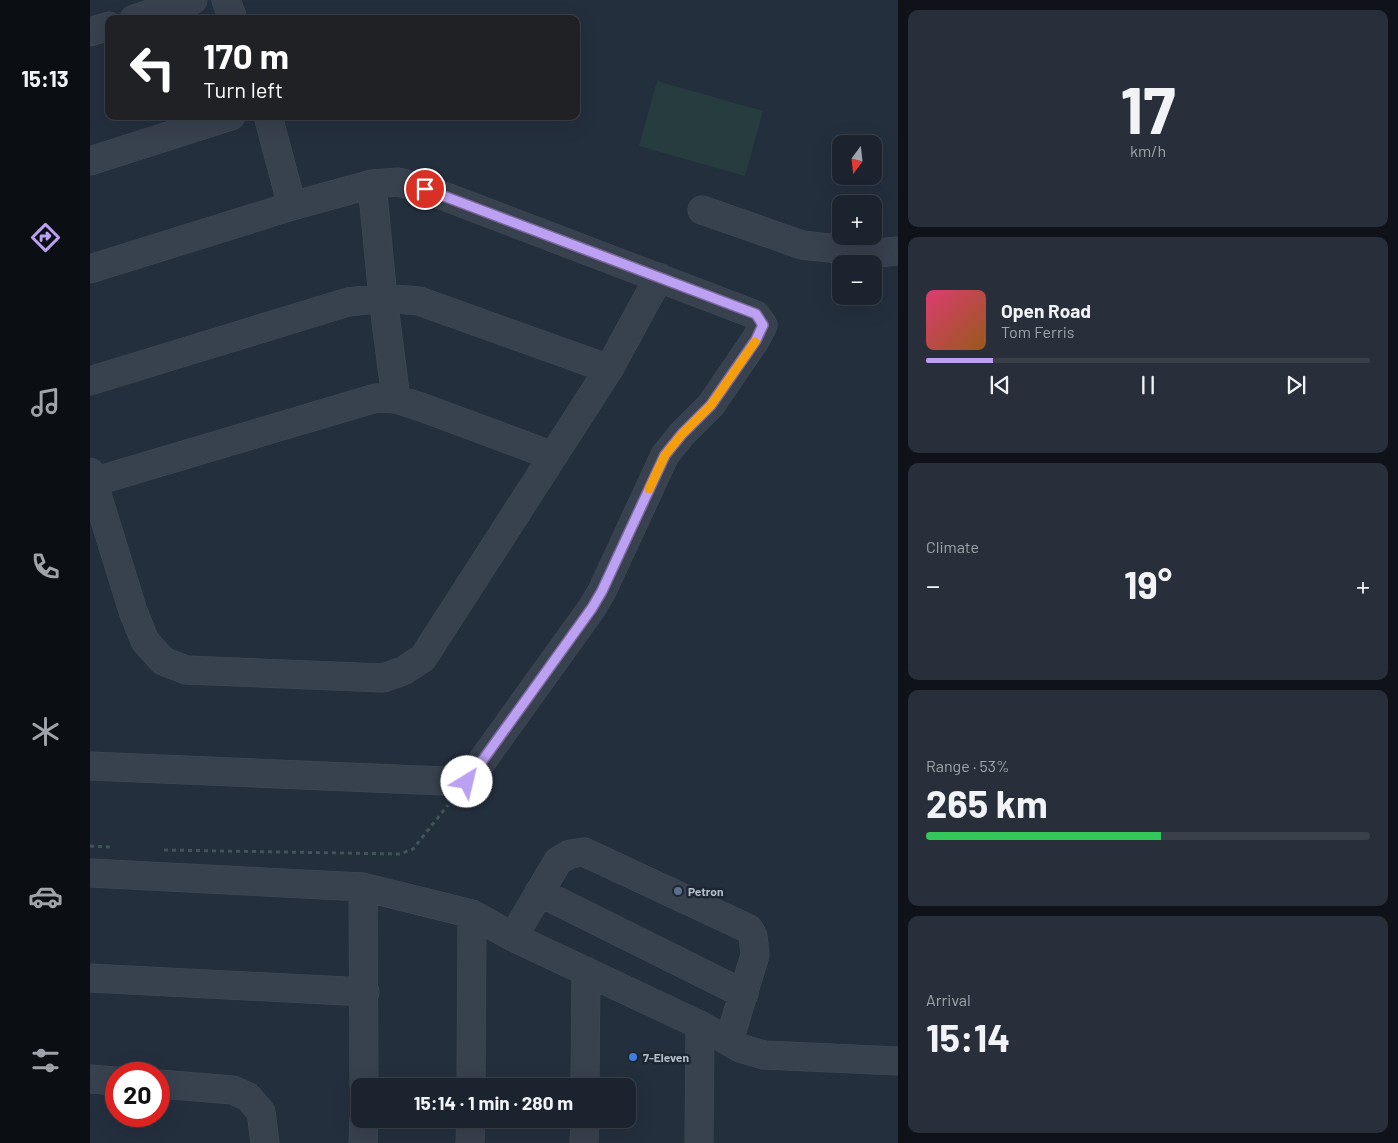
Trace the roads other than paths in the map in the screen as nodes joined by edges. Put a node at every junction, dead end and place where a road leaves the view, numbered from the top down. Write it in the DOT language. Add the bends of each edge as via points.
graph roads {
  1 [pos="194,0"];
  2 [pos="226,0"];
  3 [pos="147,15"];
  4 [pos="232,15"];
  5 [pos="105,27"];
  6 [pos="90,32"];
  7 [pos="218,120"];
  8 [pos="269,120"];
  9 [pos="90,161"];
  10 [pos="372,184"];
  11 [pos="292,206"];
  12 [pos="702,210"];
  13 [pos="898,251"];
  14 [pos="90,269"];
  15 [pos="659,277"];
  16 [pos="383,298"];
  17 [pos="609,368"];
  18 [pos="90,381"];
  19 [pos="396,399"];
  20 [pos="553,456"];
  21 [pos="92,477"];
  22 [pos="90,766"];
  23 [pos="90,873"];
  24 [pos="363,887"];
  25 [pos="539,892"];
  26 [pos="472,914"];
  27 [pos="513,937"];
  28 [pos="586,972"];
  29 [pos="90,978"];
  30 [pos="364,992"];
  31 [pos="744,994"];
  32 [pos="700,1025"];
  33 [pos="730,1041"];
  34 [pos="898,1061"];
  35 [pos="364,1078"];
  36 [pos="471,1078"];
  37 [pos="585,1078"];
  38 [pos="90,1079"];
  39 [pos="105,1080"];
  40 [pos="170,1085"];
  41 [pos="364,1128"];
  42 [pos="471,1128"];
  43 [pos="585,1128"];
  44 [pos="265,1143"];
  45 [pos="363,1143"];
  46 [pos="470,1143"];
  47 [pos="584,1143"];
  48 [pos="699,1143"];
  1 -- 3 [label="street"];
  2 -- 4 [label="street"];
  5 -- 6 [label="street"];
  7 -- 9 [label="street"];
  8 -- 11 [label="street"];
  10 -- 11 [label="street"];
  10 -- 15 [label="street" via="398,182 425,189"];
  10 -- 16 [label="street"];
  11 -- 14 [label="street"];
  12 -- 13 [label="street" via="802,246 876,253"];
  15 -- 17 [label="street"];
  15 -- 22 [label="street" via="756,314 763,325 711,405 665,455 592,608 467,782"];
  16 -- 17 [label="street" via="419,301"];
  16 -- 18 [label="street" via="348,302"];
  16 -- 19 [label="street"];
  17 -- 20 [label="street"];
  19 -- 20 [label="street"];
  19 -- 21 [label="street" via="376,398"];
  20 -- 21 [label="street" via="423,658 404,671 383,678 186,670 163,660 146,641 133,611"];
  23 -- 24 [label="street"];
  24 -- 26 [label="street"];
  24 -- 30 [label="street"];
  25 -- 27 [label="street"];
  25 -- 31 [label="street"];
  25 -- 31 [label="street" via="558,861 570,854 584,852 749,929 754,936 755,954"];
  26 -- 27 [label="street"];
  26 -- 36 [label="street"];
  27 -- 28 [label="street"];
  28 -- 32 [label="street"];
  28 -- 37 [label="street"];
  29 -- 30 [label="street"];
  30 -- 35 [label="street"];
  31 -- 33 [label="street"];
  32 -- 33 [label="street"];
  32 -- 48 [label="street"];
  33 -- 34 [label="street" via="740,1048 764,1055"];
  38 -- 39 [label="street"];
  40 -- 44 [label="street" via="233,1090 248,1097 261,1112"];
  41 -- 45 [label="street"];
  42 -- 46 [label="street"];
  43 -- 47 [label="street"];
}
